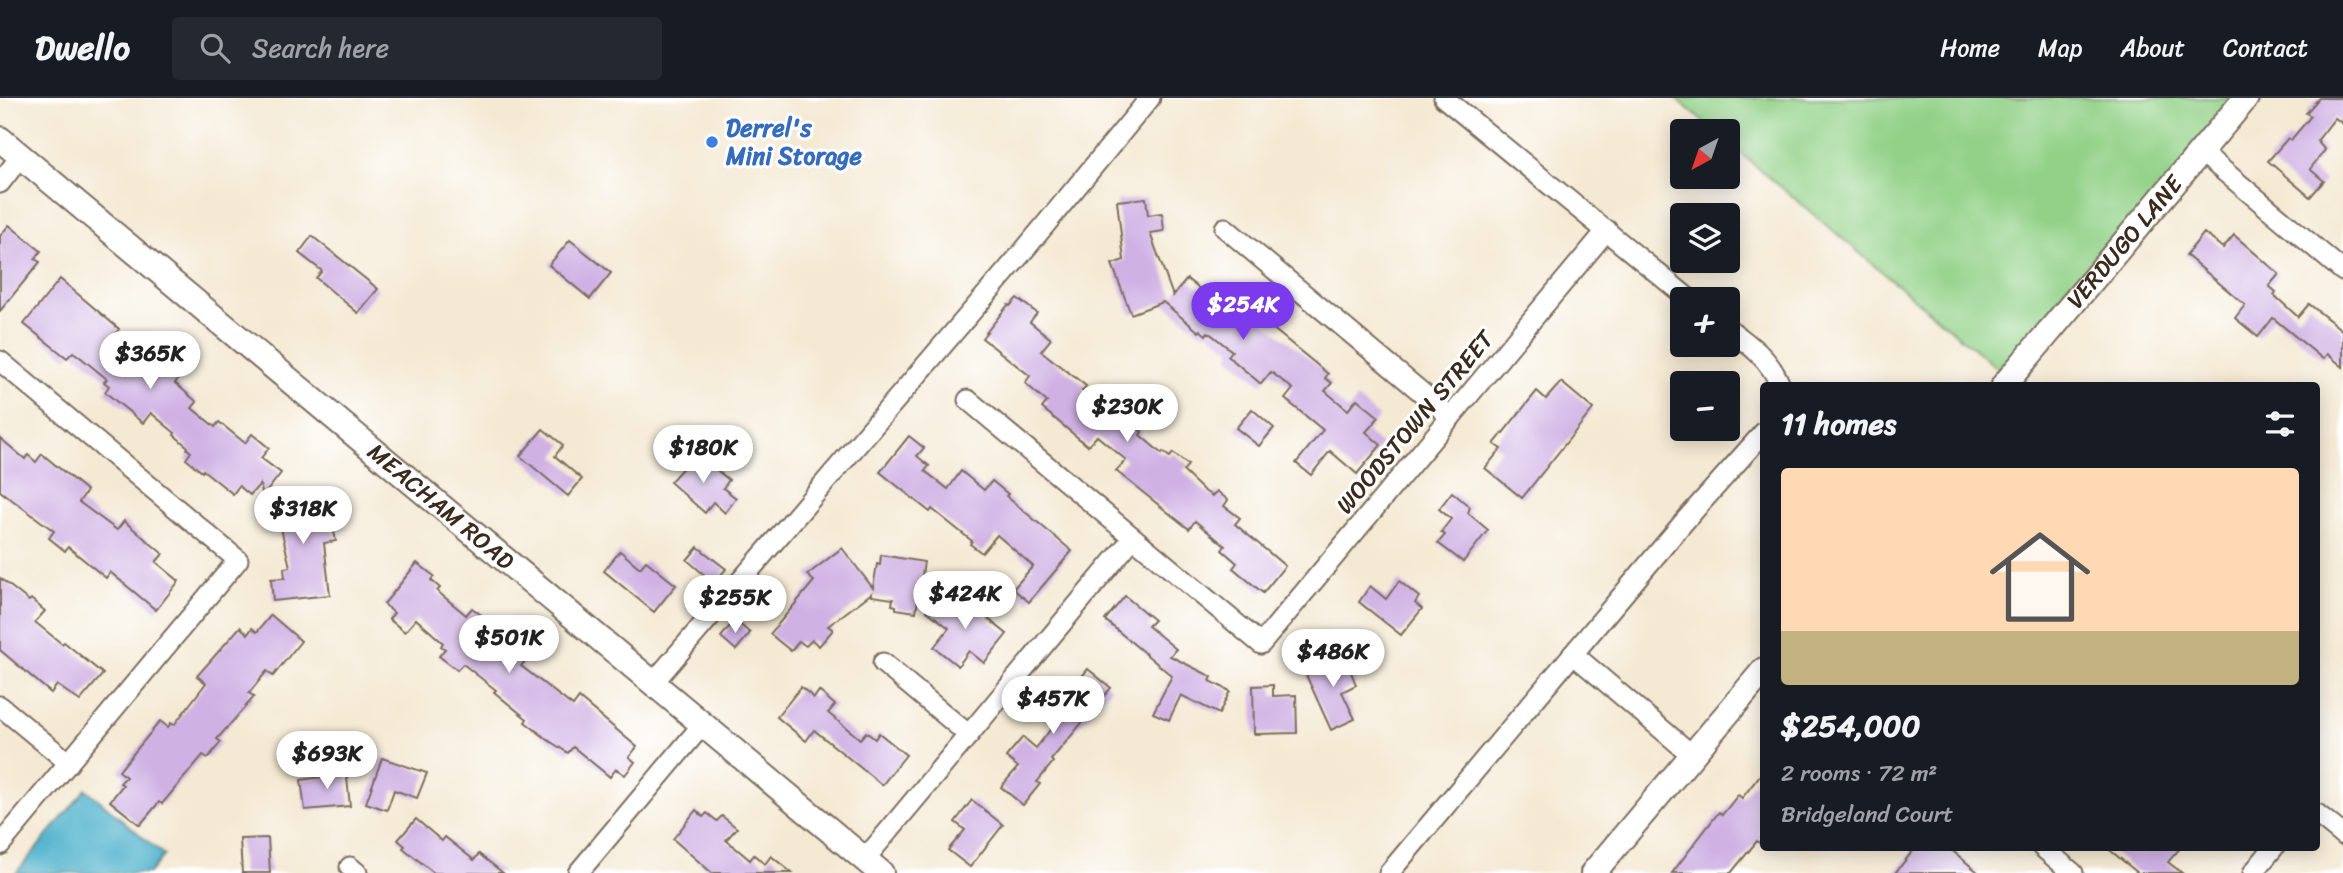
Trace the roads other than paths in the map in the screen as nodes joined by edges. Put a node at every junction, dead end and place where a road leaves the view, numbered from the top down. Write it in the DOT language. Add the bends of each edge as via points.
graph roads {
  1 [pos="1150,98"];
  2 [pos="1444,98"];
  3 [pos="2246,98"];
  4 [pos="0,139"];
  5 [pos="2200,151"];
  6 [pos="21,156"];
  7 [pos="0,183"];
  8 [pos="1225,228"];
  9 [pos="1607,230"];
  10 [pos="2343,271"];
  11 [pos="1675,287"];
  12 [pos="1740,338"];
  13 [pos="0,361"];
  14 [pos="1779,382"];
  15 [pos="2007,382"];
  16 [pos="968,400"];
  17 [pos="1451,417"];
  18 [pos="1760,436"];
  19 [pos="1133,538"];
  20 [pos="1573,654"];
  21 [pos="883,663"];
  22 [pos="1760,675"];
  23 [pos="653,683"];
  24 [pos="0,706"];
  25 [pos="703,724"];
  26 [pos="969,735"];
  27 [pos="1692,755"];
  28 [pos="69,763"];
  29 [pos="2320,816"];
  30 [pos="2343,835"];
  31 [pos="0,845"];
  32 [pos="2047,851"];
  33 [pos="2271,851"];
  34 [pos="873,866"];
  35 [pos="578,873"];
  36 [pos="1389,873"];
  37 [pos="1593,873"];
  38 [pos="2073,873"];
  39 [pos="2253,873"];
  1 -- 23 [label="street"];
  2 -- 9 [label="street"];
  3 -- 5 [label="street, VERDUGO LANE"];
  4 -- 6 [label="street, MEACHAM ROAD"];
  5 -- 10 [label="street"];
  5 -- 15 [label="street, VERDUGO LANE"];
  6 -- 7 [label="street"];
  6 -- 23 [label="street, MEACHAM ROAD"];
  8 -- 17 [label="street"];
  9 -- 11 [label="street"];
  9 -- 17 [label="street, WOODSTOWN STREET"];
  12 -- 14 [label="street" via="1762,356"];
  13 -- 28 [label="street" via="238,560"];
  16 -- 19 [label="street"];
  17 -- 19 [label="street, WOODSTOWN STREET" via="1261,644"];
  18 -- 20 [label="street"];
  19 -- 26 [label="street"];
  20 -- 27 [label="street"];
  20 -- 36 [label="street"];
  21 -- 26 [label="street"];
  22 -- 27 [label="street"];
  23 -- 25 [label="street, MEACHAM ROAD"];
  24 -- 28 [label="street"];
  25 -- 34 [label="street, MEACHAM ROAD"];
  25 -- 35 [label="street"];
  26 -- 34 [label="street"];
  27 -- 37 [label="street"];
  28 -- 31 [label="street"];
  29 -- 30 [label="street"];
  32 -- 38 [label="street"];
  33 -- 39 [label="street"];
}
